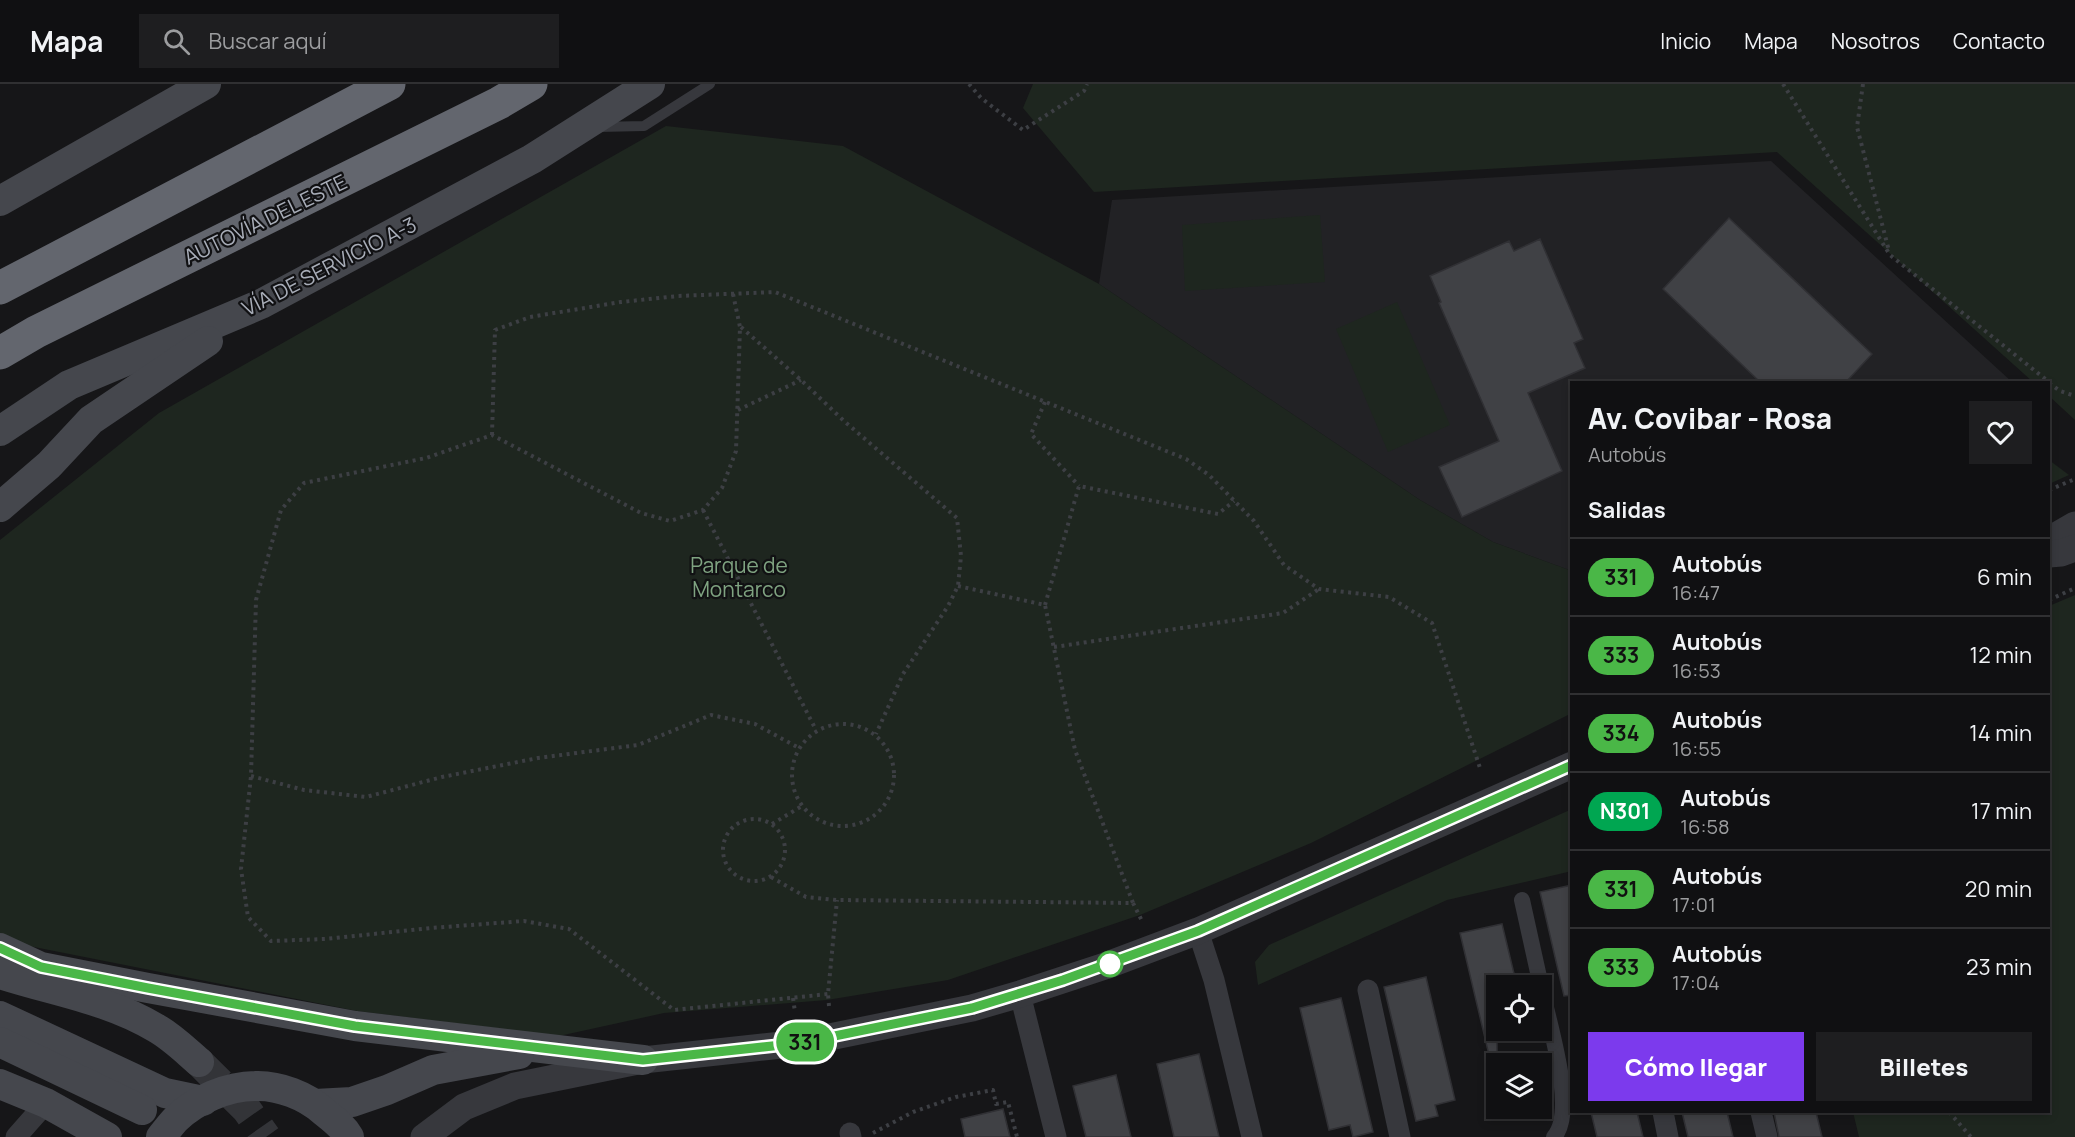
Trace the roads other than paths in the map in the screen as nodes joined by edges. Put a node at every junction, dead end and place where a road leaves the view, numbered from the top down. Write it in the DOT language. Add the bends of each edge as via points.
graph roads {
  1 [pos="206,84"];
  2 [pos="389,84"];
  3 [pos="531,84"];
  4 [pos="650,84"];
  5 [pos="710,84"];
  6 [pos="583,127"];
  7 [pos="0,201"];
  8 [pos="0,288"];
  9 [pos="261,304"];
  10 [pos="0,353"];
  11 [pos="0,431"];
  12 [pos="0,507"];
  13 [pos="2075,525"];
  14 [pos="2062,551"];
  15 [pos="1570,766"];
  16 [pos="1522,900"];
  17 [pos="1198,931"];
  18 [pos="0,948"];
  19 [pos="0,974"];
  20 [pos="1539,975"];
  21 [pos="1368,990"];
  22 [pos="1020,994"];
  23 [pos="0,1016"];
  24 [pos="1552,1038"];
  25 [pos="0,1042"];
  26 [pos="551,1048"];
  27 [pos="643,1060"];
  28 [pos="200,1062"];
  29 [pos="0,1084"];
  30 [pos="203,1101"];
  31 [pos="46,1103"];
  32 [pos="315,1104"];
  33 [pos="142,1110"];
  34 [pos="1663,1113"];
  35 [pos="1761,1113"];
  36 [pos="16,1137"];
  37 [pos="107,1137"];
  38 [pos="162,1137"];
  39 [pos="349,1137"];
  40 [pos="424,1137"];
  41 [pos="1056,1137"];
  42 [pos="1252,1137"];
  43 [pos="1400,1137"];
  44 [pos="1554,1137"];
  45 [pos="1668,1137"];
  46 [pos="1767,1137"];
  1 -- 7 [label="main road"];
  2 -- 8 [label="highway"];
  3 -- 10 [label="highway, AUTOVÍA DEL ESTE"];
  4 -- 6 [label="main road, VÍA DE SERVICIO A-3"];
  5 -- 6 [label="lane" via="644,126"];
  6 -- 9 [label="main road, VÍA DE SERVICIO A-3" via="532,159"];
  9 -- 11 [label="main road, VÍA DE SERVICIO A-3" via="69,385"];
  9 -- 12 [label="main road" via="91,420 49,465"];
  13 -- 14 [label="street"];
  15 -- 17 [label="street"];
  16 -- 20 [label="street"];
  17 -- 22 [label="street"];
  17 -- 42 [label="street" via="1214,980"];
  18 -- 26 [label="main road" via="41,967 159,991 355,1026"];
  19 -- 28 [label="main road" via="130,1015 158,1028"];
  21 -- 43 [label="street"];
  22 -- 27 [label="street" via="972,1008 800,1043"];
  22 -- 41 [label="street"];
  23 -- 30 [label="main road" via="165,1093"];
  24 -- 44 [label="street" via="1563,1090 1562,1121"];
  25 -- 33 [label="main road"];
  26 -- 27 [label="main road"];
  26 -- 32 [label="main road" via="433,1070 352,1102"];
  27 -- 40 [label="street" via="515,1086 464,1107"];
  29 -- 31 [label="main road"];
  30 -- 32 [label="main road" via="256,1086 286,1091"];
  30 -- 38 [label="main road" via="177,1119"];
  31 -- 36 [label="street"];
  31 -- 37 [label="main road"];
  32 -- 39 [label="main road"];
  34 -- 45 [label="street"];
  35 -- 46 [label="street"];
}
